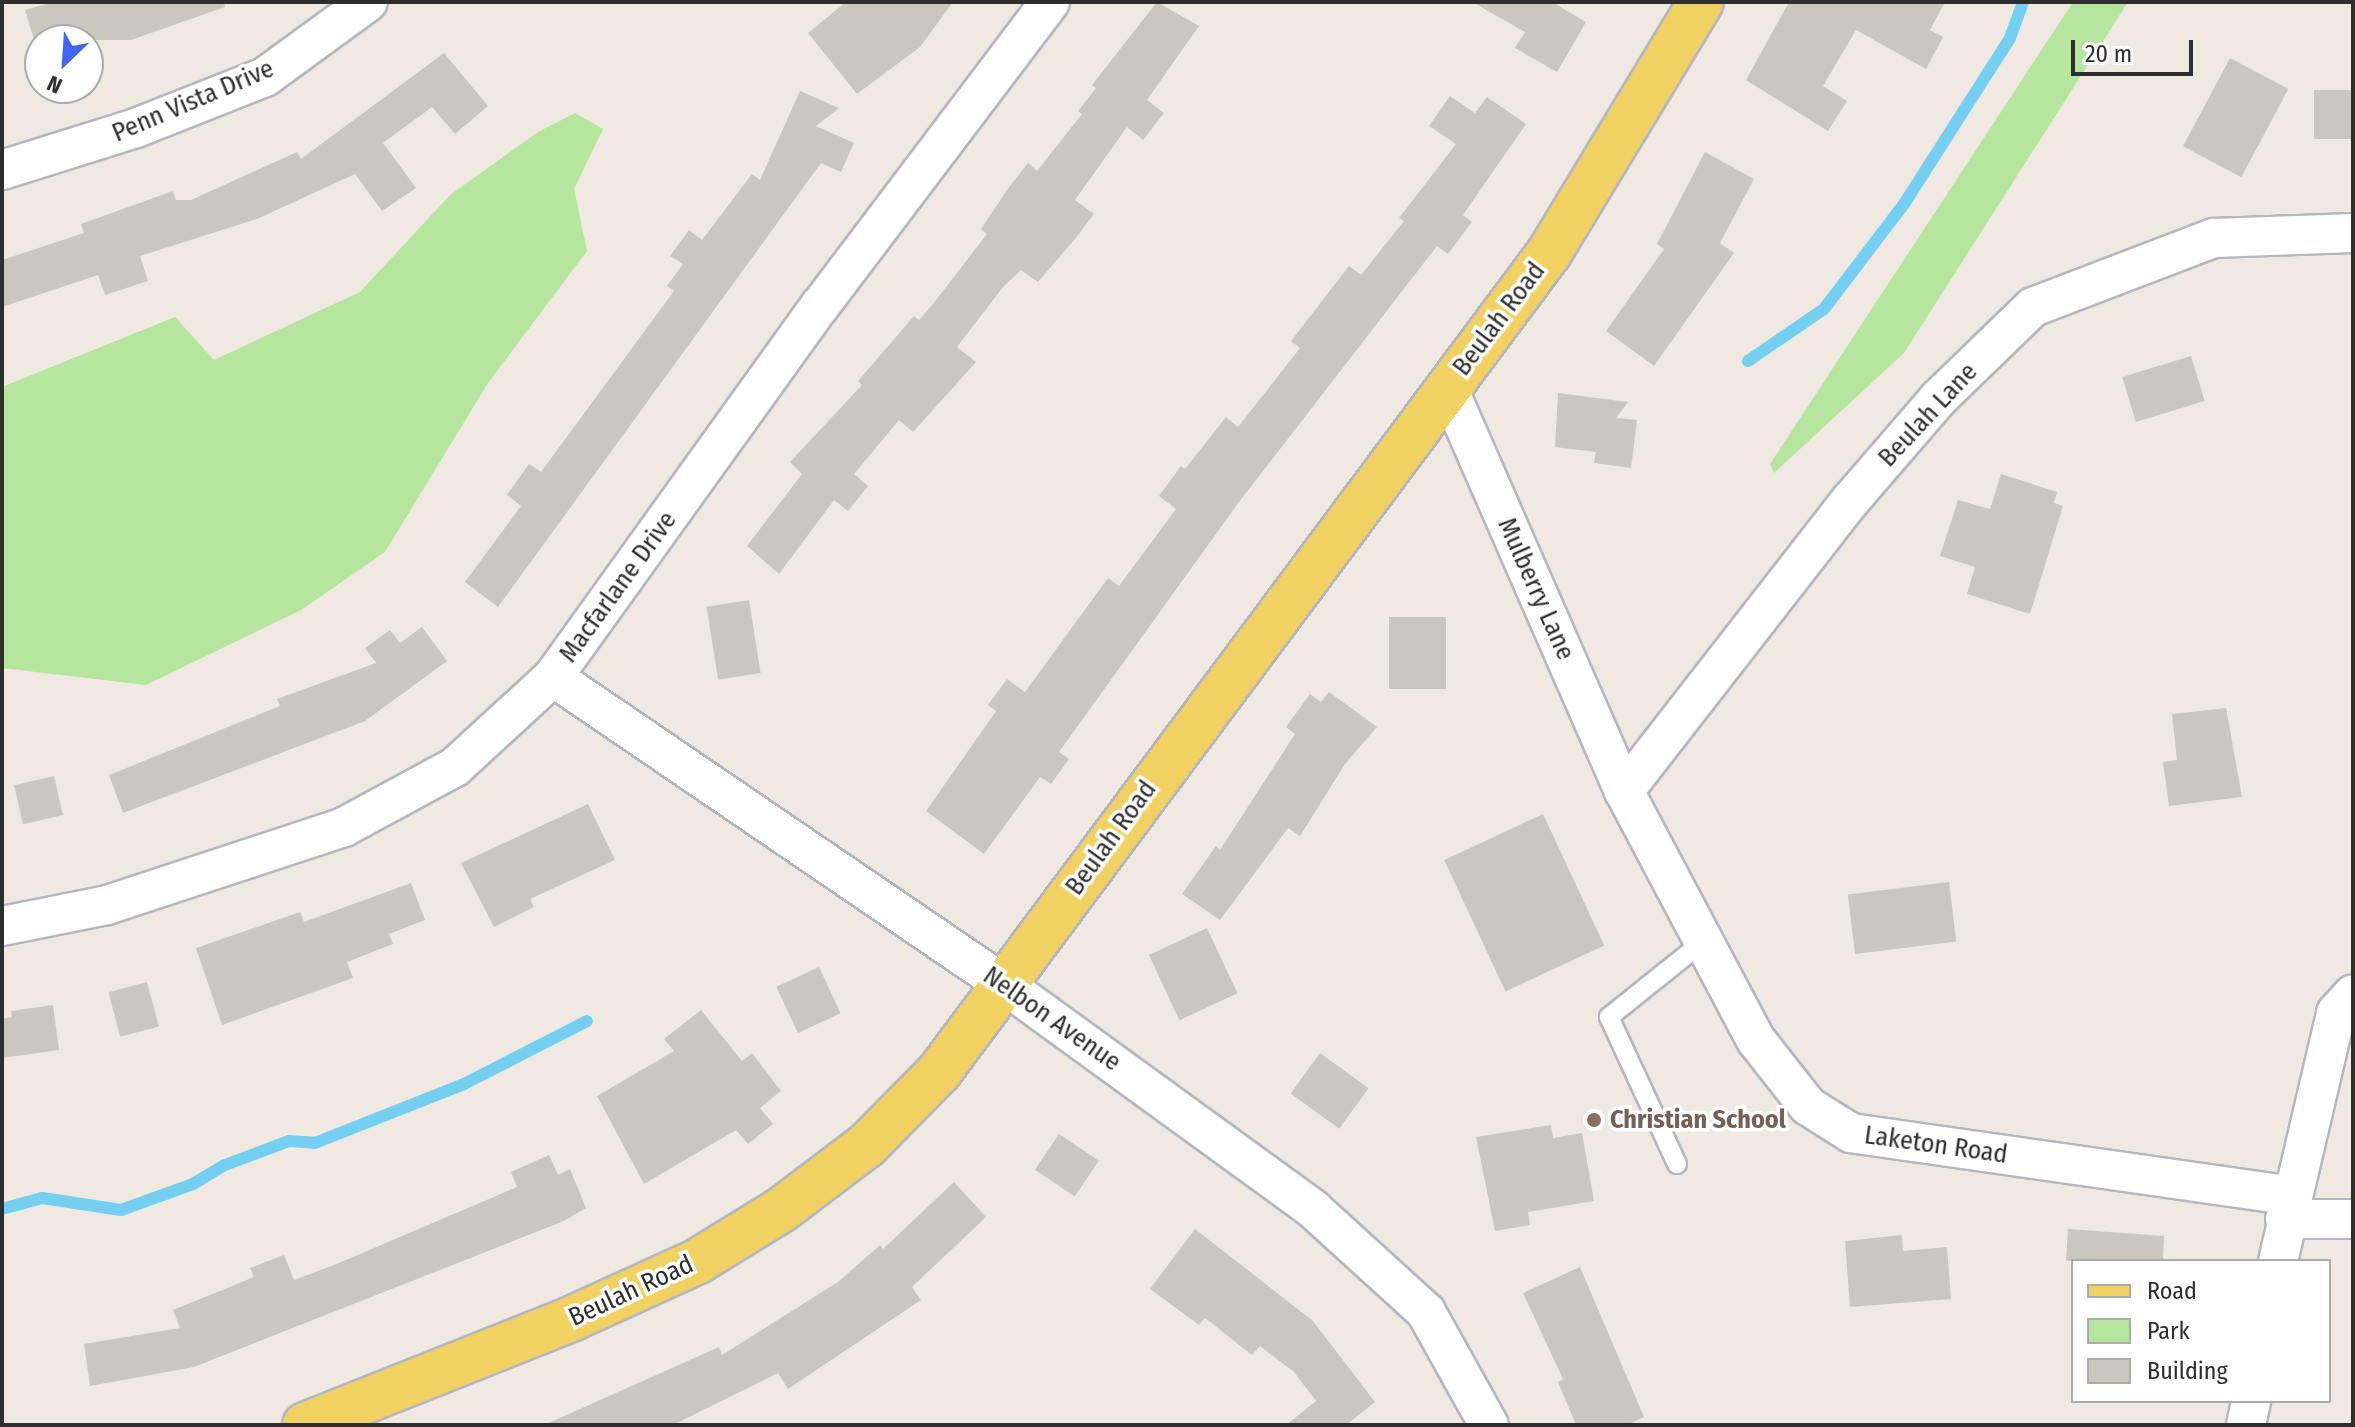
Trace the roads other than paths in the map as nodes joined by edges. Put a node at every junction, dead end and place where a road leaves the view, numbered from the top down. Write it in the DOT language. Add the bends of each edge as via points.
graph roads {
  1 [pos="368,2"];
  2 [pos="1050,2"];
  3 [pos="1701,2"];
  4 [pos="2,170"];
  5 [pos="2353,233"];
  6 [pos="1447,386"];
  7 [pos="553,677"];
  8 [pos="1624,791"];
  9 [pos="2,926"];
  10 [pos="1704,941"];
  11 [pos="1005,985"];
  12 [pos="2353,994"];
  13 [pos="1677,1164"];
  14 [pos="2288,1208"];
  15 [pos="2353,1219"];
  16 [pos="2278,1259"];
  17 [pos="2251,1403"];
  18 [pos="305,1425"];
  19 [pos="1489,1425"];
  20 [pos="2246,1425"];
  1 -- 4 [label="street, Penn Vista Drive" via="265,77 136,128"];
  2 -- 7 [label="street, Macfarlane Drive" via="820,306"];
  3 -- 6 [label="main road, Beulah Road" via="1549,253"];
  5 -- 8 [label="street, Beulah Lane" via="2214,238 2033,307 1938,399 1850,501"];
  6 -- 8 [label="street, Mulberry Lane"];
  6 -- 11 [label="main road, Beulah Road"];
  7 -- 9 [label="street, Macfarlane Drive" via="455,767 344,827 107,905"];
  7 -- 11 [label="street, Nelbon Avenue"];
  8 -- 10 [label="street, Laketon Road"];
  10 -- 13 [label="lane" via="1609,1017"];
  10 -- 14 [label="street, Laketon Road" via="1756,1040 1808,1106 1851,1133"];
  11 -- 18 [label="main road, Beulah Road" via="939,1072 867,1145 781,1210 698,1261 585,1313"];
  11 -- 19 [label="street, Nelbon Avenue" via="1313,1209 1426,1312"];
  12 -- 14 [label="street" via="2336,1013"];
  14 -- 15 [label="street, Laketon Road"];
  14 -- 16 [label="street"];
  17 -- 20 [label="street"];
}
